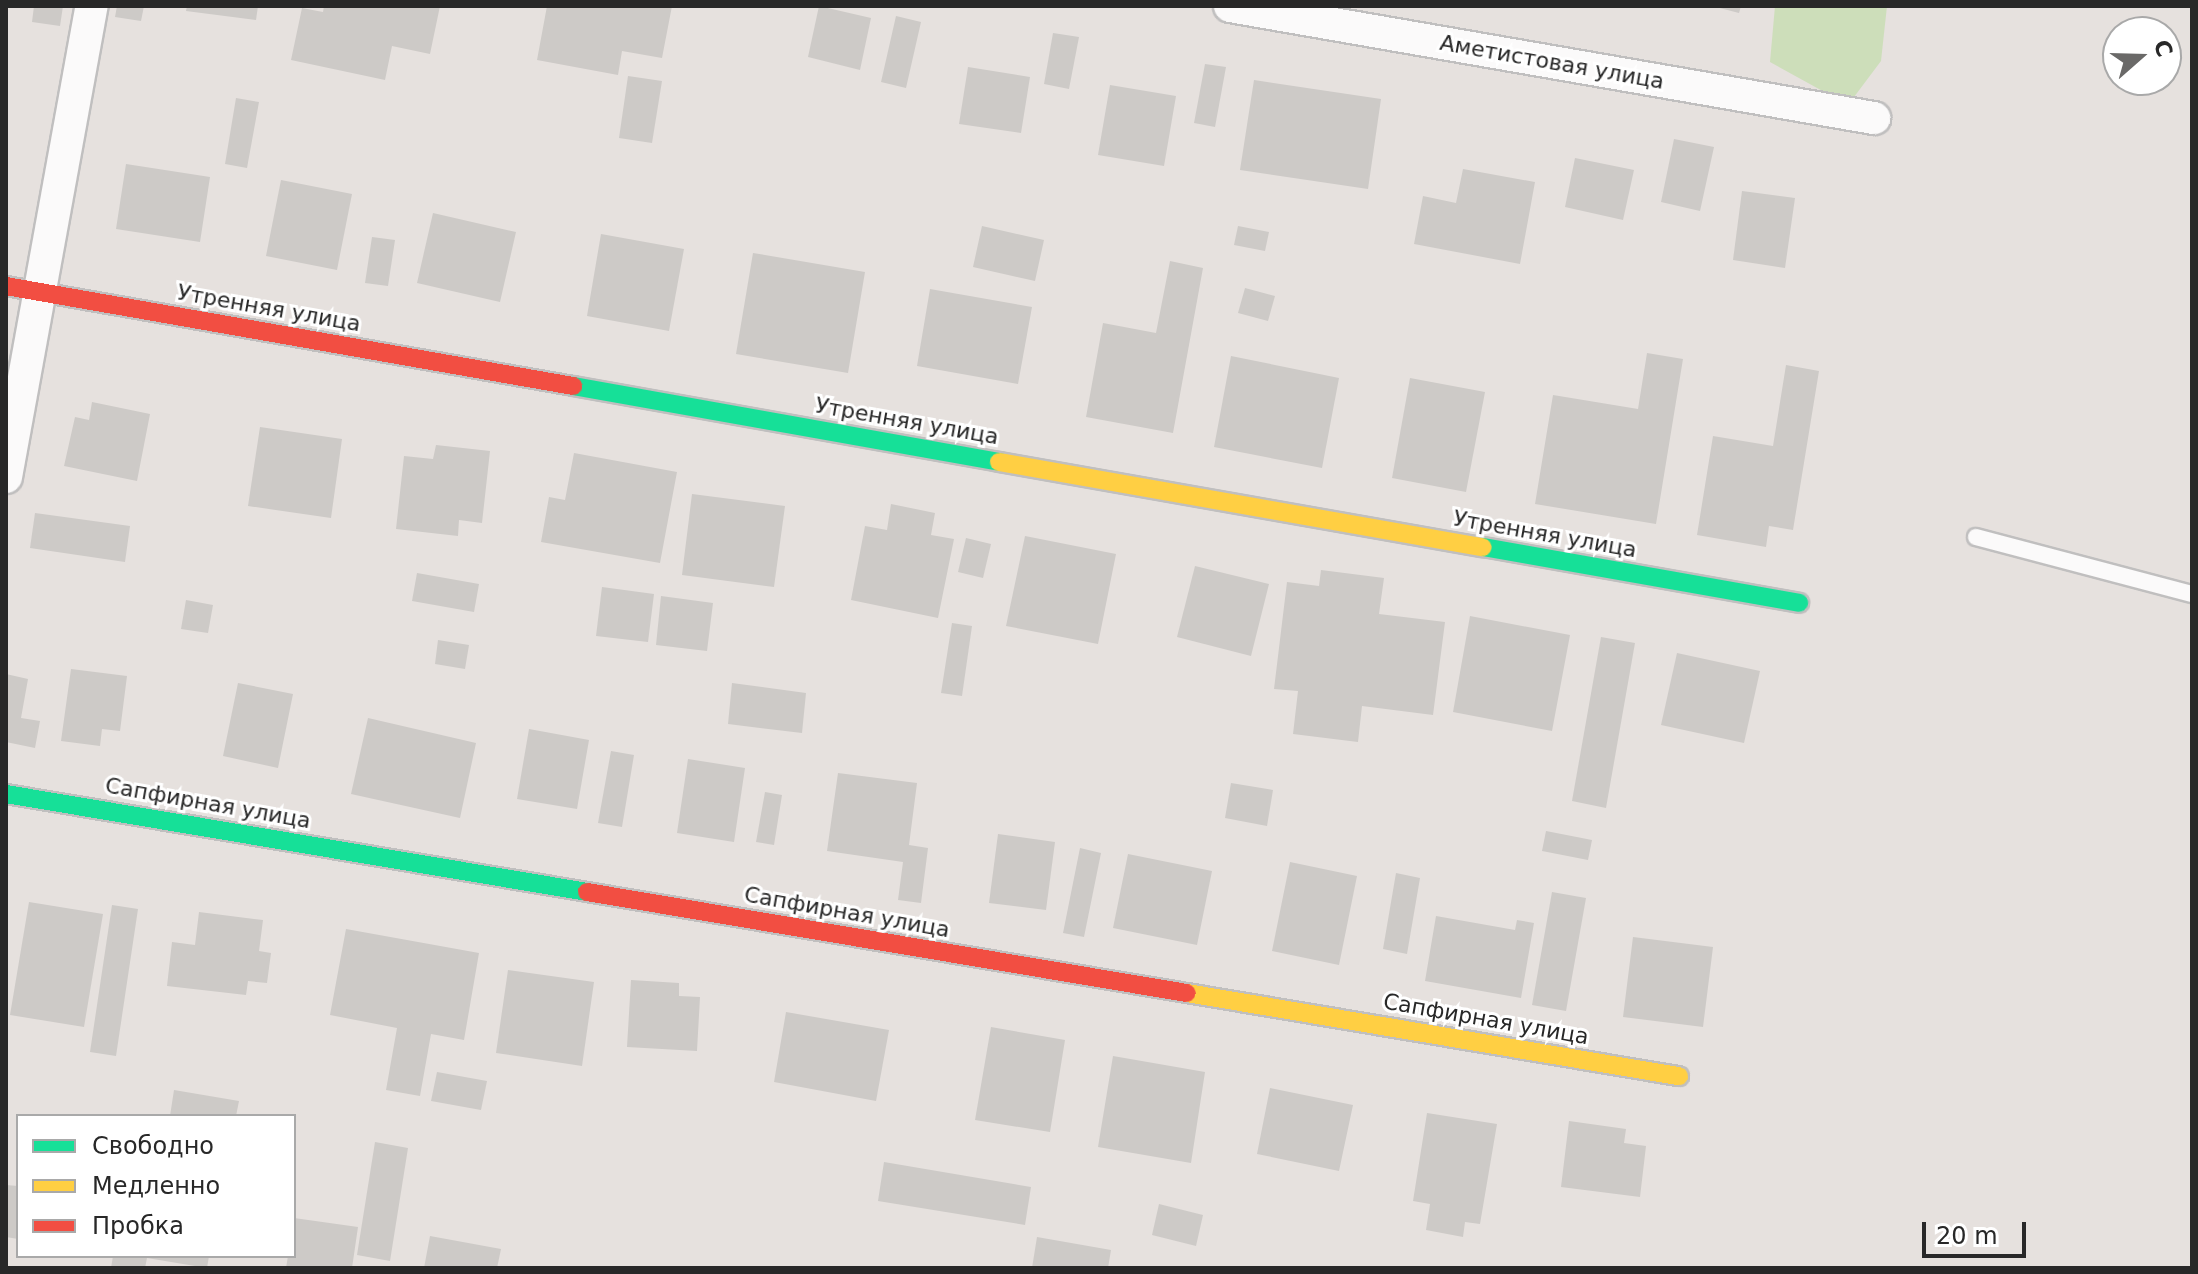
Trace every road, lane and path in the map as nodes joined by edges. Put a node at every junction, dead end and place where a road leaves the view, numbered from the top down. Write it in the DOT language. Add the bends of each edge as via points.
graph roads {
  1 [pos="92,6"];
  2 [pos="1230,6"];
  3 [pos="1874,118"];
  4 [pos="6,286"];
  5 [pos="40,292"];
  6 [pos="6,477"];
  7 [pos="1976,537"];
  8 [pos="2192,594"];
  9 [pos="1799,603"];
  10 [pos="6,794"];
  11 [pos="1679,1076"];
  1 -- 5 [label="street"];
  2 -- 3 [label="street, Аметистовая улица"];
  4 -- 5 [label="street, Утренняя улица"];
  5 -- 6 [label="street"];
  5 -- 9 [label="street, Утренняя улица"];
  7 -- 8 [label="lane"];
  10 -- 11 [label="street, Сапфирная улица"];
}
